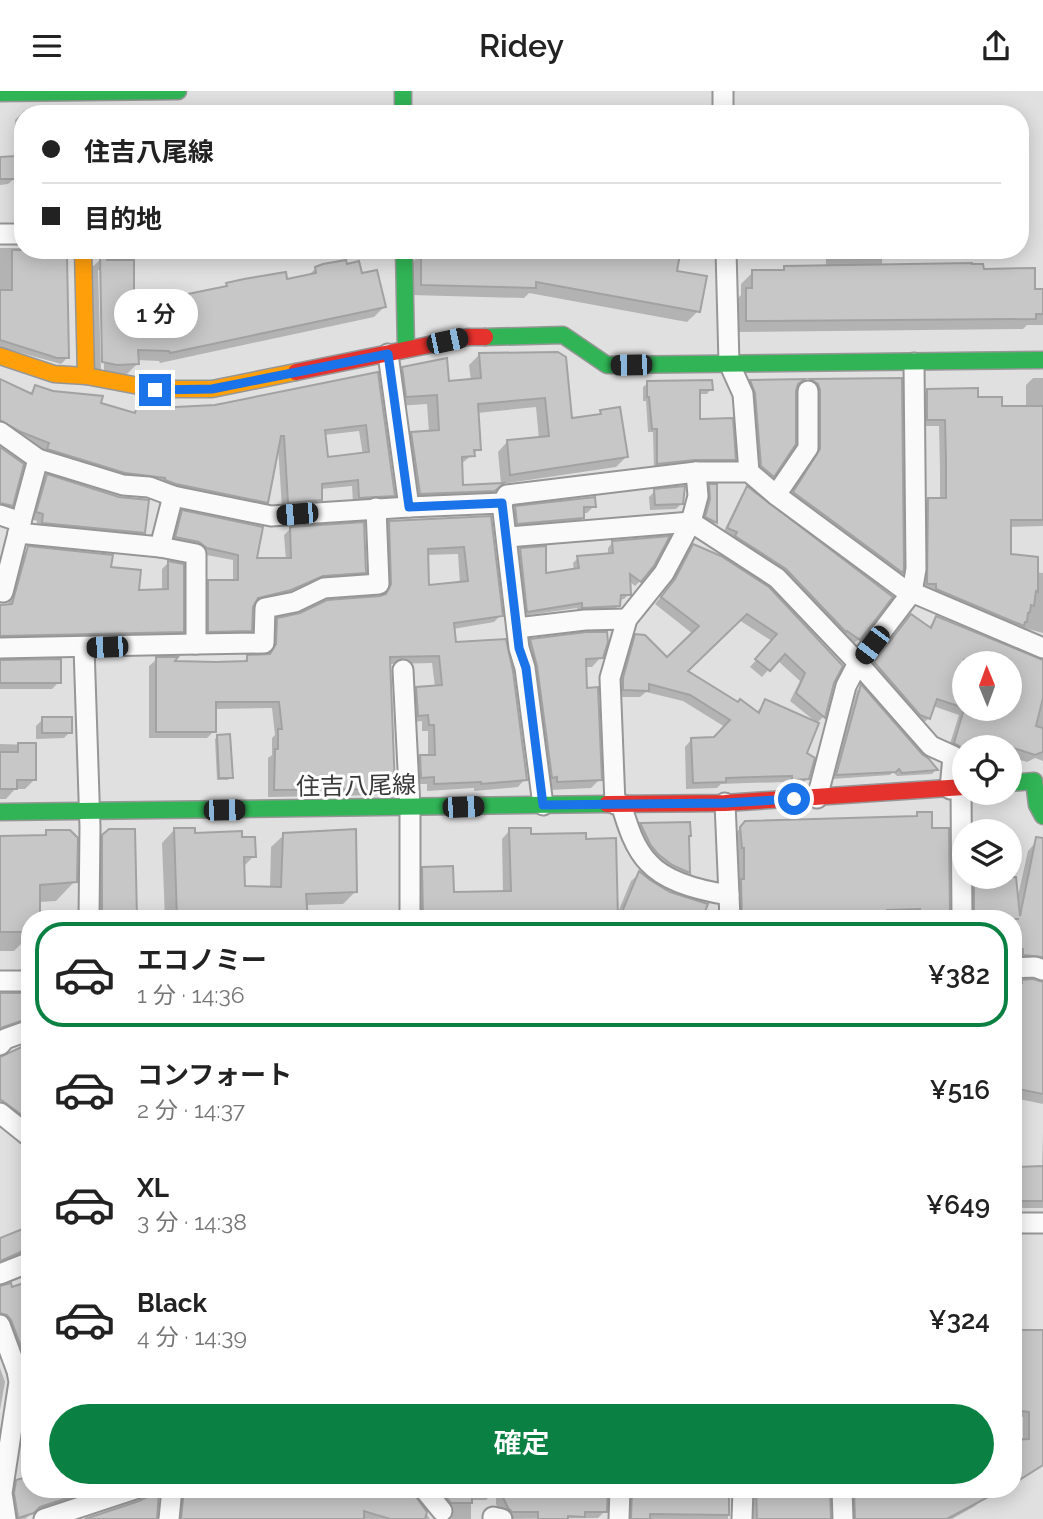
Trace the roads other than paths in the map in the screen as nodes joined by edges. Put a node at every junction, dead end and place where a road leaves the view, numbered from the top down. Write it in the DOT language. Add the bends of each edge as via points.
graph roads {
  1 [pos="178,91"];
  2 [pos="0,93"];
  3 [pos="81,95"];
  4 [pos="83,259"];
  5 [pos="403,259"];
  6 [pos="726,259"];
  7 [pos="397,351"];
  8 [pos="0,356"];
  9 [pos="1043,360"];
  10 [pos="729,363"];
  11 [pos="914,363"];
  12 [pos="86,376"];
  13 [pos="808,391"];
  14 [pos="0,432"];
  15 [pos="38,459"];
  16 [pos="696,472"];
  17 [pos="749,472"];
  18 [pos="776,495"];
  19 [pos="173,496"];
  20 [pos="502,503"];
  21 [pos="409,507"];
  22 [pos="376,508"];
  23 [pos="0,515"];
  24 [pos="691,522"];
  25 [pos="20,528"];
  26 [pos="507,537"];
  27 [pos="160,547"];
  28 [pos="3,592"];
  29 [pos="912,592"];
  30 [pos="627,619"];
  31 [pos="517,628"];
  32 [pos="196,644"];
  33 [pos="84,647"];
  34 [pos="0,648"];
  35 [pos="1043,648"];
  36 [pos="858,663"];
  37 [pos="402,670"];
  38 [pos="952,756"];
  39 [pos="1040,776"];
  40 [pos="1022,780"];
  41 [pos="952,788"];
  42 [pos="817,798"];
  43 [pos="725,803"];
  44 [pos="618,804"];
  45 [pos="543,805"];
  46 [pos="959,805"];
  47 [pos="410,808"];
  48 [pos="89,811"];
  49 [pos="0,812"];
  50 [pos="1043,815"];
  51 [pos="729,895"];
  52 [pos="89,910"];
  53 [pos="410,910"];
  54 [pos="730,910"];
  55 [pos="962,910"];
  56 [pos="1022,968"];
  57 [pos="1043,970"];
  58 [pos="0,981"];
  59 [pos="21,981"];
  60 [pos="21,1033"];
  61 [pos="0,1045"];
  62 [pos="0,1113"];
  63 [pos="21,1130"];
  64 [pos="1022,1223"];
  65 [pos="1043,1223"];
  66 [pos="21,1266"];
  67 [pos="0,1274"];
  68 [pos="0,1325"];
  69 [pos="21,1365"];
  70 [pos="21,1376"];
  71 [pos="108,1498"];
  72 [pos="171,1498"];
  73 [pos="431,1498"];
  74 [pos="620,1498"];
  75 [pos="743,1498"];
  76 [pos="842,1498"];
  77 [pos="442,1511"];
  78 [pos="6,1519"];
  79 [pos="44,1519"];
  80 [pos="169,1519"];
  81 [pos="619,1519"];
  82 [pos="742,1519"];
  83 [pos="843,1519"];
  1 -- 3 [label="street"];
  2 -- 3 [label="street"];
  4 -- 12 [label="street"];
  5 -- 7 [label="street"];
  6 -- 10 [label="street"];
  7 -- 10 [label="street" via="468,337 563,335 607,365"];
  7 -- 12 [label="street" via="212,389 155,390"];
  7 -- 21 [label="street"];
  8 -- 12 [label="street" via="54,374"];
  9 -- 11 [label="street"];
  10 -- 11 [label="street"];
  10 -- 17 [label="street" via="743,394"];
  11 -- 29 [label="street" via="916,569"];
  13 -- 18 [label="street" via="808,448"];
  14 -- 15 [label="street"];
  15 -- 19 [label="street"];
  15 -- 25 [label="street"];
  16 -- 17 [label="street"];
  16 -- 20 [label="street" via="507,495"];
  16 -- 24 [label="street" via="698,496"];
  17 -- 18 [label="street"];
  18 -- 29 [label="street"];
  19 -- 22 [label="street" via="271,516"];
  19 -- 27 [label="street"];
  20 -- 21 [label="street"];
  20 -- 26 [label="street"];
  21 -- 22 [label="street"];
  22 -- 32 [label="street" via="379,585 324,588 295,602 265,608 264,643"];
  23 -- 25 [label="street"];
  24 -- 26 [label="street"];
  24 -- 30 [label="street" via="664,573"];
  24 -- 36 [label="street" via="777,577"];
  25 -- 27 [label="street"];
  25 -- 28 [label="street"];
  26 -- 31 [label="street"];
  27 -- 32 [label="street" via="197,554"];
  29 -- 35 [label="street"];
  29 -- 36 [label="street"];
  30 -- 31 [label="street"];
  30 -- 44 [label="street" via="610,678"];
  31 -- 45 [label="street"];
  32 -- 33 [label="street"];
  33 -- 34 [label="street"];
  33 -- 48 [label="street"];
  36 -- 38 [label="street" via="931,746"];
  36 -- 42 [label="street" via="846,686"];
  37 -- 47 [label="street"];
  39 -- 40 [label="street"];
  39 -- 50 [label="street" via="1037,805"];
  41 -- 42 [label="street, 住吉八尾線"];
  42 -- 43 [label="street, 住吉八尾線"];
  43 -- 44 [label="street, 住吉八尾線"];
  43 -- 51 [label="street"];
  44 -- 45 [label="street, 住吉八尾線"];
  44 -- 51 [label="street" via="648,863 690,886"];
  45 -- 47 [label="street, 住吉八尾線"];
  46 -- 55 [label="street"];
  47 -- 48 [label="street, 住吉八尾線"];
  47 -- 53 [label="street"];
  48 -- 49 [label="street, 住吉八尾線"];
  48 -- 52 [label="street"];
  51 -- 54 [label="street"];
  56 -- 57 [label="street"];
  58 -- 59 [label="street"];
  60 -- 61 [label="street"];
  62 -- 63 [label="street"];
  64 -- 65 [label="street"];
  66 -- 67 [label="street"];
  68 -- 69 [label="street"];
  70 -- 78 [label="street" via="2,1493"];
  71 -- 79 [label="street"];
  72 -- 80 [label="street"];
  73 -- 77 [label="street"];
  74 -- 81 [label="street"];
  75 -- 82 [label="street"];
  76 -- 83 [label="street"];
}
